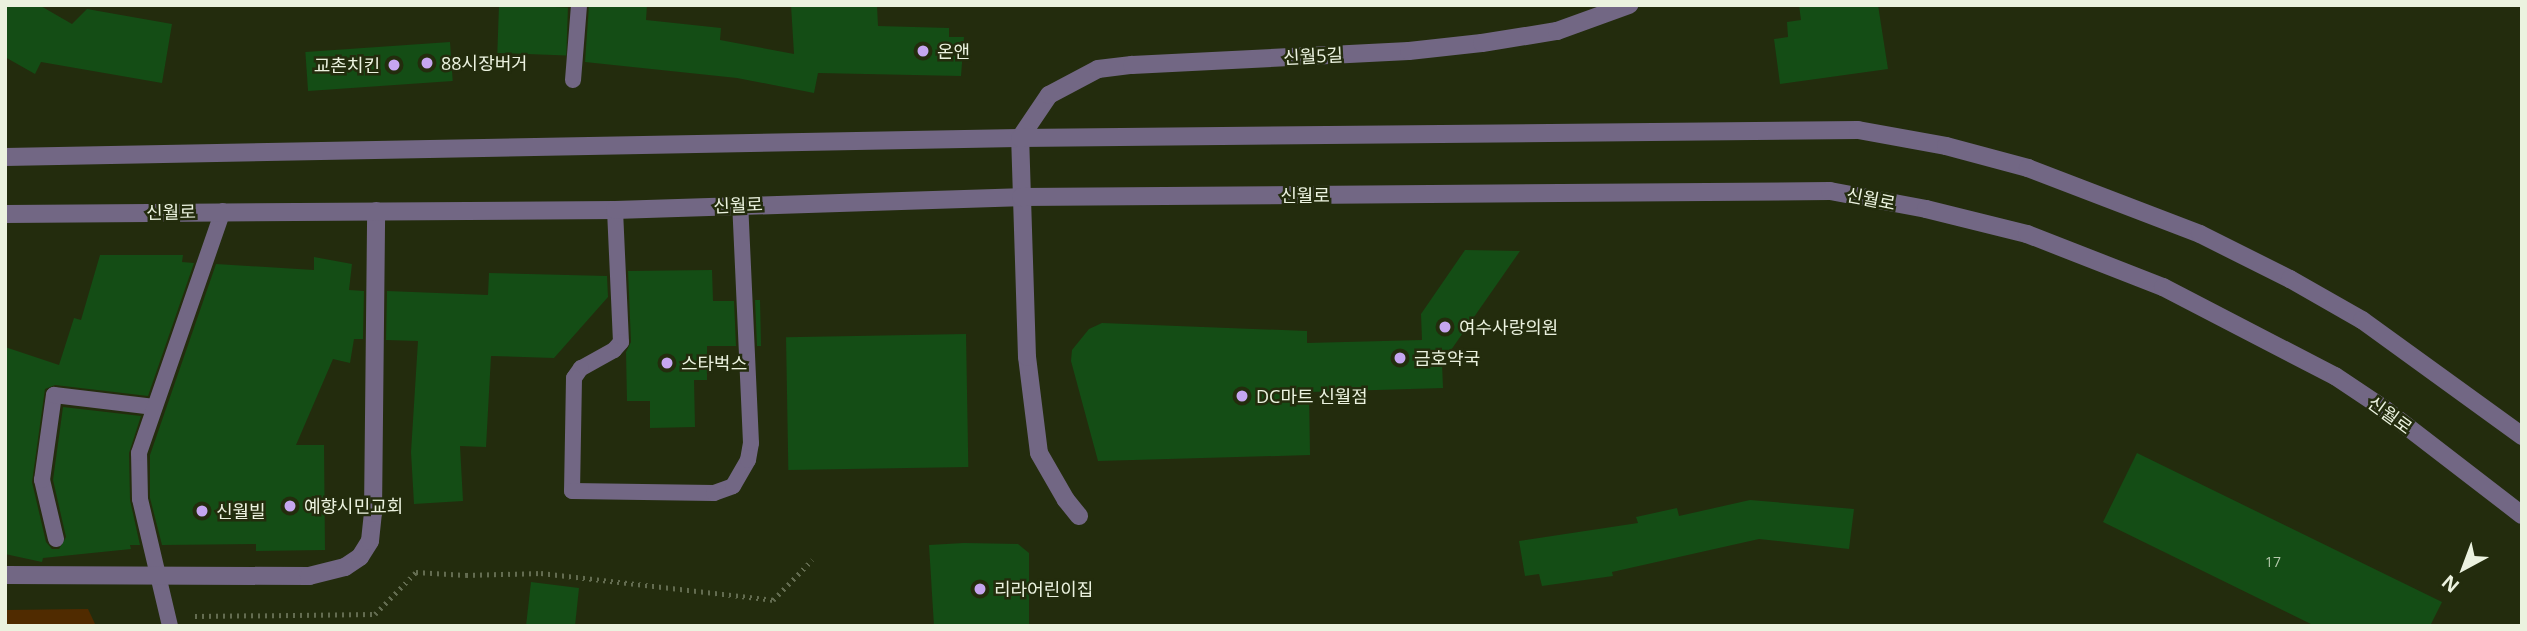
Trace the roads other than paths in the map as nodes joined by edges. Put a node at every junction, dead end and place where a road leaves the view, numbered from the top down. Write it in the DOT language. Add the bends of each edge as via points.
graph roads {
  1 [pos="579,5"];
  2 [pos="1629,5"];
  3 [pos="573,80"];
  4 [pos="1020,138"];
  5 [pos="5,157"];
  6 [pos="1021,197"];
  7 [pos="740,204"];
  8 [pos="615,210"];
  9 [pos="223,211"];
  10 [pos="376,211"];
  11 [pos="5,214"];
  12 [pos="154,407"];
  13 [pos="2522,436"];
  14 [pos="2522,515"];
  15 [pos="1079,516"];
  16 [pos="56,539"];
  17 [pos="5,575"];
  18 [pos="156,576"];
  19 [pos="175,621"];
  1 -- 3 [label="lane"];
  2 -- 4 [label="street, 신월5길" via="1557,31 1482,43 1098,69 1049,95"];
  4 -- 5 [label="street"];
  4 -- 6 [label="street"];
  4 -- 13 [label="street" via="1858,130 1946,146 2028,169 2200,234 2290,279 2362,320"];
  6 -- 7 [label="street, 신월로"];
  6 -- 14 [label="street, 신월로" via="1830,191 1926,209 2027,234 2163,287 2335,376"];
  6 -- 15 [label="street" via="1032,416 1039,453"];
  7 -- 8 [label="street, 신월로"];
  7 -- 8 [label="lane" via="751,443 748,460 733,486 714,493 572,491 574,378 581,368 621,342"];
  8 -- 10 [label="street, 신월로"];
  9 -- 10 [label="street, 신월로"];
  9 -- 11 [label="street, 신월로"];
  9 -- 12 [label="lane"];
  10 -- 18 [label="street" via="370,541 360,557 345,566 309,576"];
  12 -- 16 [label="lane" via="54,395 42,480"];
  12 -- 18 [label="lane" via="137,470"];
  17 -- 18 [label="street"];
  18 -- 19 [label="lane"];
}
